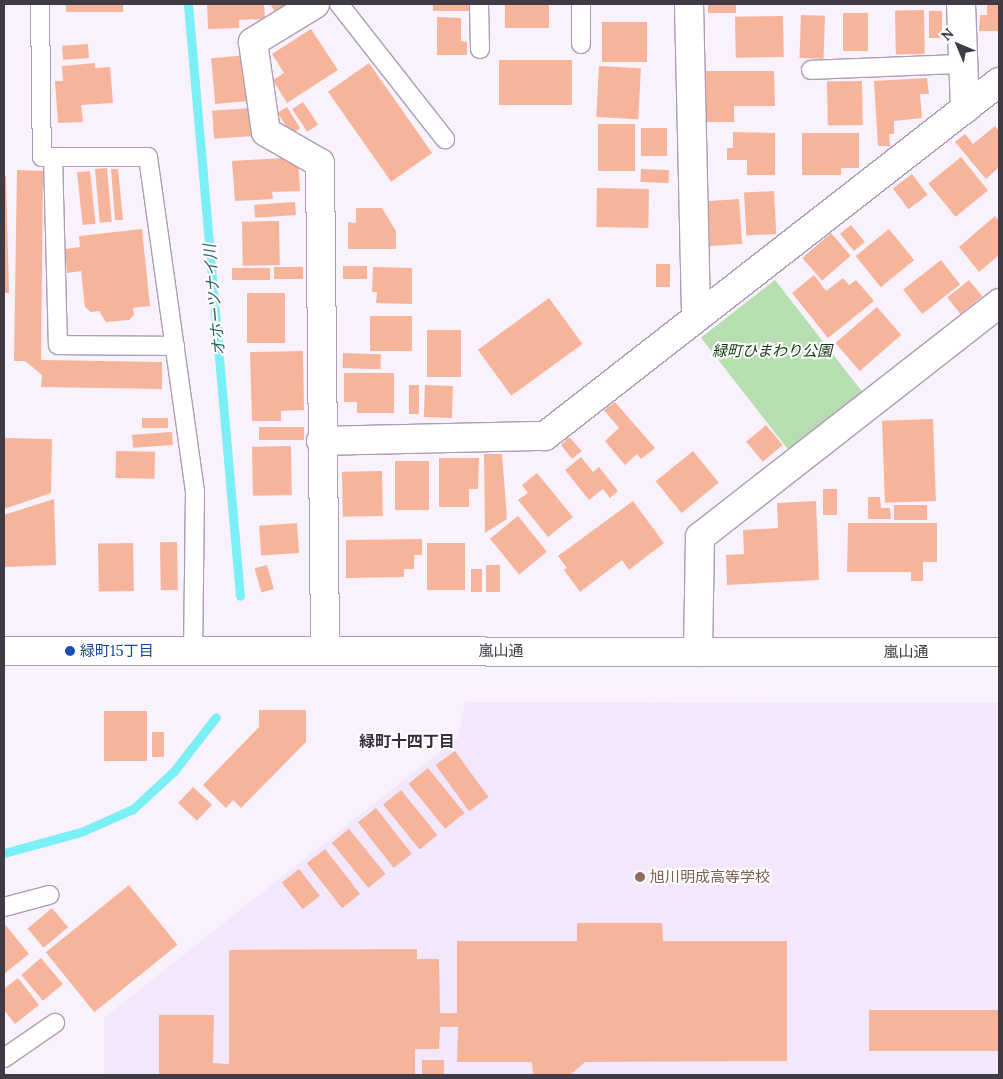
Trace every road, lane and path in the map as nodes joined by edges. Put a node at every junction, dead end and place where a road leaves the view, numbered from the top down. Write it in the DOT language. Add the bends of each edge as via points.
graph roads {
  1 [pos="40,4"];
  2 [pos="314,4"];
  3 [pos="339,4"];
  4 [pos="479,4"];
  5 [pos="581,4"];
  6 [pos="688,4"];
  7 [pos="961,4"];
  8 [pos="581,44"];
  9 [pos="480,49"];
  10 [pos="963,64"];
  11 [pos="811,70"];
  12 [pos="999,82"];
  13 [pos="965,109"];
  14 [pos="445,139"];
  15 [pos="53,157"];
  16 [pos="999,303"];
  17 [pos="696,316"];
  18 [pos="175,346"];
  19 [pos="321,440"];
  20 [pos="4,651"];
  21 [pos="325,651"];
  22 [pos="698,652"];
  23 [pos="999,652"];
  24 [pos="193,653"];
  25 [pos="48,895"];
  26 [pos="4,906"];
  27 [pos="54,1023"];
  28 [pos="4,1058"];
  1 -- 15 [label="lane" via="42,157"];
  2 -- 19 [label="street" via="253,42 266,132 320,163"];
  3 -- 14 [label="lane"];
  4 -- 9 [label="lane"];
  5 -- 8 [label="lane"];
  6 -- 17 [label="street"];
  7 -- 10 [label="street"];
  10 -- 11 [label="lane"];
  10 -- 13 [label="street"];
  12 -- 13 [label="street"];
  13 -- 17 [label="street"];
  15 -- 18 [label="lane" via="148,157"];
  15 -- 18 [label="lane" via="58,345"];
  16 -- 22 [label="street" via="700,537"];
  17 -- 19 [label="street" via="545,436"];
  18 -- 24 [label="lane" via="195,492"];
  19 -- 21 [label="street"];
  20 -- 24 [label="street, 嵐山通"];
  21 -- 22 [label="street, 嵐山通"];
  21 -- 24 [label="street, 嵐山通"];
  22 -- 23 [label="street, 嵐山通"];
  25 -- 26 [label="lane"];
  27 -- 28 [label="lane"];
}
